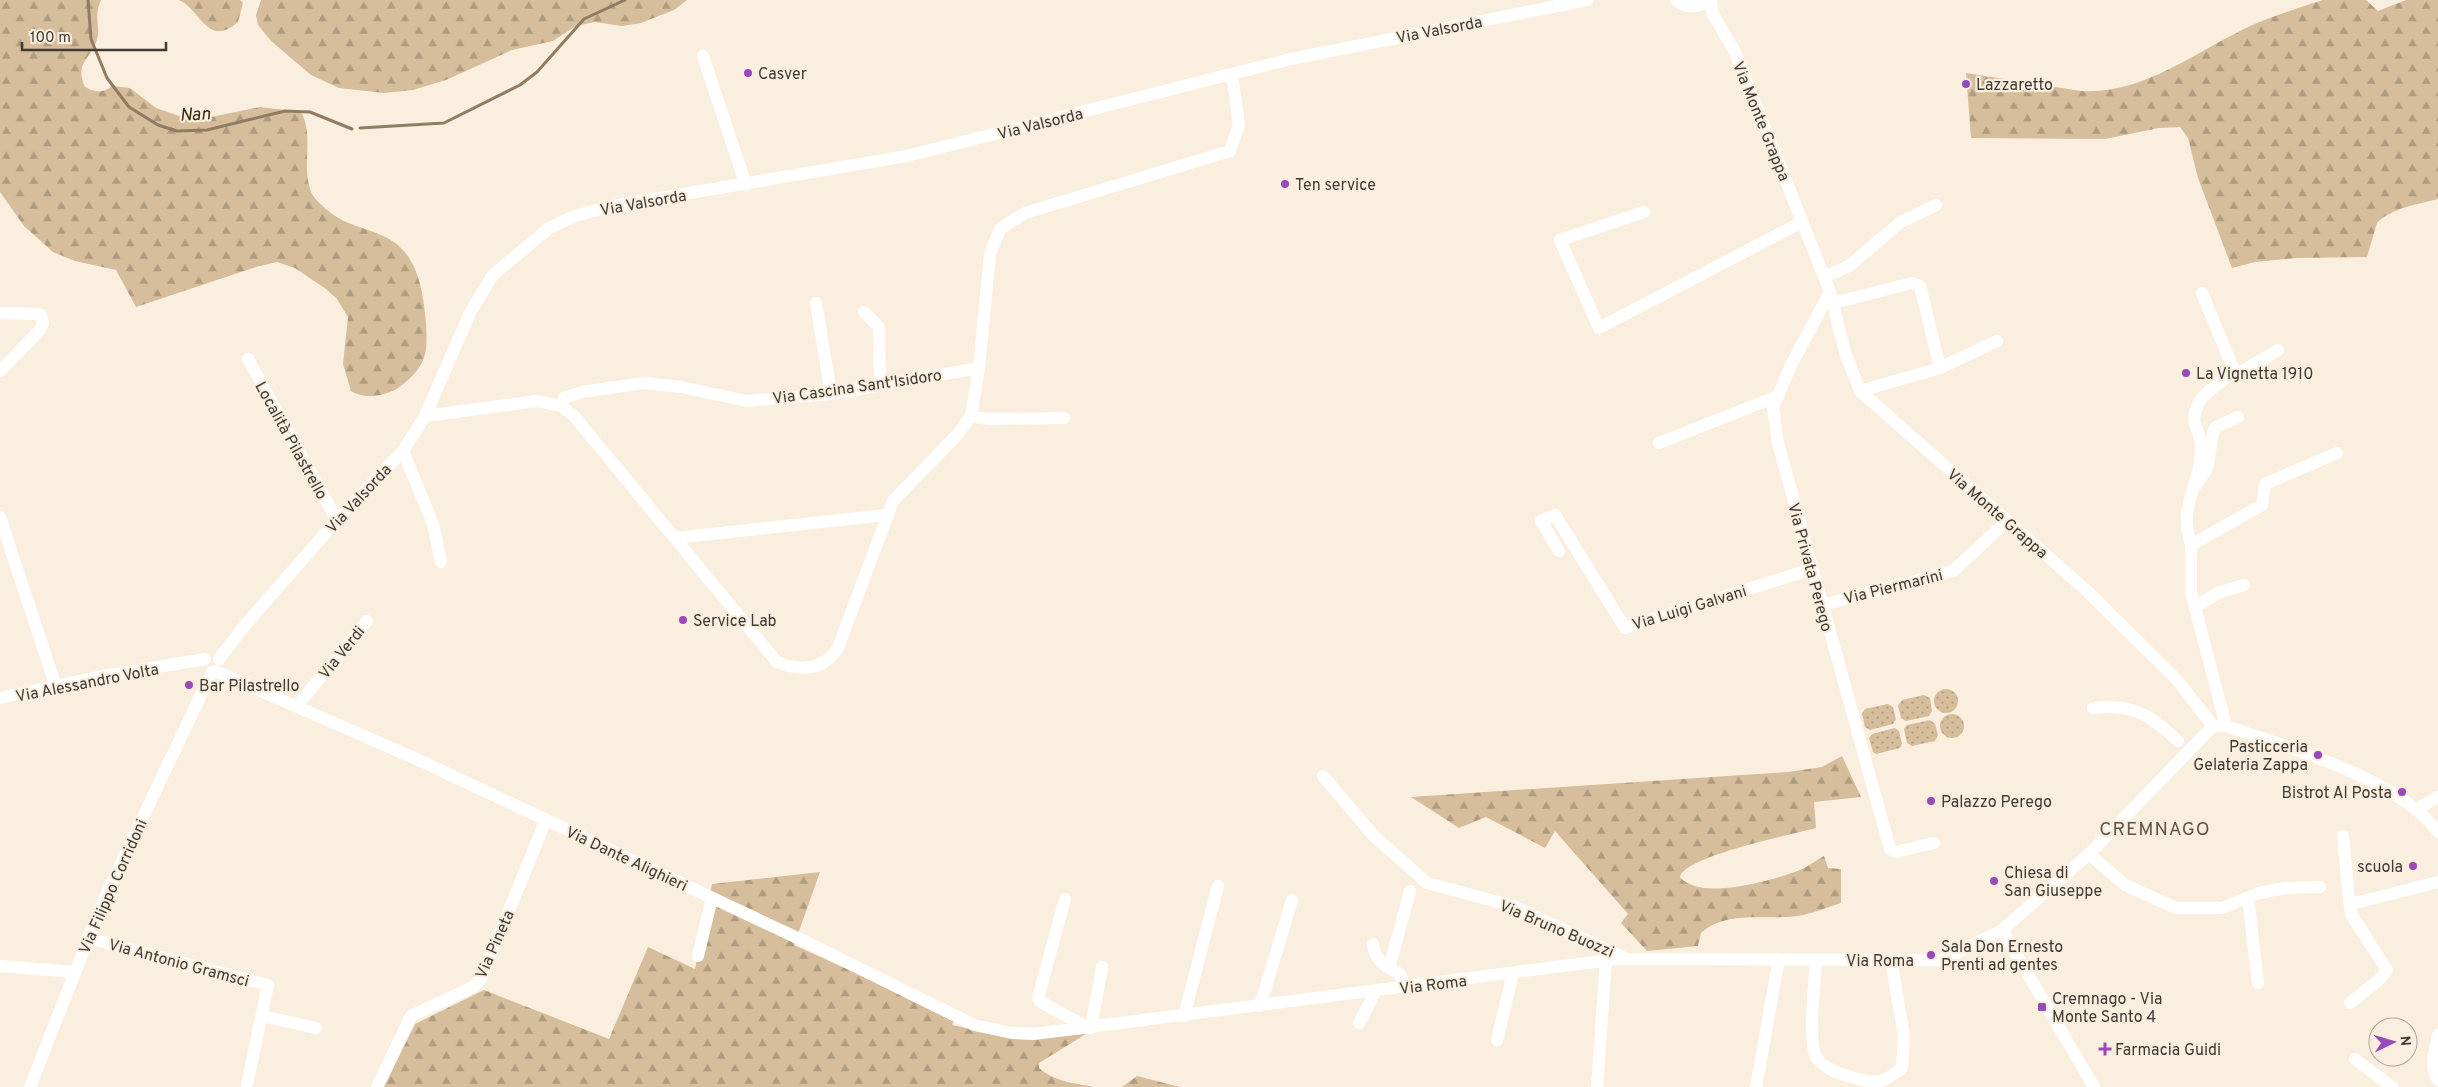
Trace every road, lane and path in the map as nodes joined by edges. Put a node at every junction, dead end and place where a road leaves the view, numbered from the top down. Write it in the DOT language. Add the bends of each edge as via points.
graph roads {
  1 [pos="1587,0"];
  2 [pos="1676,0"];
  3 [pos="1710,0"];
  4 [pos="1695,7"];
  5 [pos="1717,22"];
  6 [pos="703,56"];
  7 [pos="1232,74"];
  8 [pos="746,185"];
  9 [pos="1936,205"];
  10 [pos="1644,212"];
  11 [pos="1802,222"];
  12 [pos="1824,278"];
  13 [pos="2202,293"];
  14 [pos="1832,298"];
  15 [pos="816,303"];
  16 [pos="864,312"];
  17 [pos="0,313"];
  18 [pos="1997,341"];
  19 [pos="2278,350"];
  20 [pos="248,360"];
  21 [pos="979,368"];
  22 [pos="1940,368"];
  23 [pos="0,371"];
  24 [pos="2229,376"];
  25 [pos="880,385"];
  26 [pos="1860,391"];
  27 [pos="831,394"];
  28 [pos="1778,396"];
  29 [pos="561,406"];
  30 [pos="425,416"];
  31 [pos="971,416"];
  32 [pos="2238,417"];
  33 [pos="1064,418"];
  34 [pos="1660,443"];
  35 [pos="403,451"];
  36 [pos="2337,453"];
  37 [pos="2192,490"];
  38 [pos="886,515"];
  39 [pos="0,517"];
  40 [pos="337,520"];
  41 [pos="2006,522"];
  42 [pos="675,538"];
  43 [pos="2191,545"];
  44 [pos="1559,551"];
  45 [pos="441,562"];
  46 [pos="1812,569"];
  47 [pos="2244,585"];
  48 [pos="1822,605"];
  49 [pos="2195,607"];
  50 [pos="367,621"];
  51 [pos="212,665"];
  52 [pos="56,687"];
  53 [pos="0,698"];
  54 [pos="297,706"];
  55 [pos="2093,708"];
  56 [pos="2213,726"];
  57 [pos="2226,726"];
  58 [pos="2178,741"];
  59 [pos="1323,776"];
  60 [pos="2438,797"];
  61 [pos="2417,809"];
  62 [pos="546,820"];
  63 [pos="2438,832"];
  64 [pos="2343,836"];
  65 [pos="1934,843"];
  66 [pos="2089,854"];
  67 [pos="2438,882"];
  68 [pos="1218,886"];
  69 [pos="2320,887"];
  70 [pos="1410,891"];
  71 [pos="712,898"];
  72 [pos="2248,898"];
  73 [pos="1066,899"];
  74 [pos="2348,899"];
  75 [pos="1292,900"];
  76 [pos="2002,930"];
  77 [pos="88,938"];
  78 [pos="1373,944"];
  79 [pos="698,956"];
  80 [pos="1628,959"];
  81 [pos="1778,959"];
  82 [pos="1606,960"];
  83 [pos="1816,960"];
  84 [pos="1891,960"];
  85 [pos="0,966"];
  86 [pos="1102,967"];
  87 [pos="1389,968"];
  88 [pos="75,972"];
  89 [pos="1513,973"];
  90 [pos="2258,983"];
  91 [pos="1405,987"];
  92 [pos="1376,991"];
  93 [pos="2350,1003"];
  94 [pos="1260,1006"];
  95 [pos="262,1016"];
  96 [pos="1184,1016"];
  97 [pos="1359,1023"];
  98 [pos="316,1028"];
  99 [pos="1089,1028"];
  100 [pos="1012,1033"];
  101 [pos="2438,1035"];
  102 [pos="1497,1040"];
  103 [pos="2355,1058"];
  104 [pos="2438,1080"];
  105 [pos="248,1085"];
  106 [pos="1874,1085"];
  107 [pos="30,1087"];
  108 [pos="377,1087"];
  109 [pos="1597,1087"];
  110 [pos="1756,1087"];
  111 [pos="2094,1087"];
  112 [pos="2392,1087"];
  1 -- 7 [label="street, Via Valsorda" via="1291,58"];
  2 -- 4 [label="street, Via Monte Grappa"];
  3 -- 4 [label="street"];
  3 -- 5 [label="street, Via Monte Grappa"];
  4 -- 5 [label="street, Via Monte Grappa"];
  5 -- 11 [label="street, Via Monte Grappa" via="1733,47"];
  6 -- 8 [label="street"];
  7 -- 8 [label="street, Via Valsorda" via="907,156"];
  7 -- 21 [label="street" via="1239,125 1230,151 1025,213 1000,229 990,254"];
  8 -- 30 [label="street, Via Valsorda" via="607,207 548,228 494,275 470,313"];
  9 -- 12 [label="street" via="1901,222 1849,266"];
  10 -- 11 [label="street" via="1560,240 1599,328"];
  11 -- 12 [label="street, Via Monte Grappa"];
  12 -- 14 [label="street, Via Monte Grappa"];
  13 -- 24 [label="street" via="2232,363"];
  14 -- 22 [label="street" via="1916,283 1920,286"];
  14 -- 26 [label="street, Via Monte Grappa" via="1845,352"];
  14 -- 28 [label="street, Via Privata Perego" via="1791,365"];
  15 -- 27 [label="street"];
  16 -- 25 [label="street" via="879,327"];
  17 -- 23 [label="street" via="38,314 43,323"];
  18 -- 22 [label="street"];
  19 -- 24 [label="street"];
  20 -- 40 [label="street, Località Pilastrello"];
  21 -- 25 [label="street, Via Cascina Sant'Isidoro"];
  21 -- 31 [label="street"];
  22 -- 26 [label="street"];
  24 -- 37 [label="street" via="2204,394 2197,407 2193,422 2201,448"];
  25 -- 27 [label="street, Via Cascina Sant'Isidoro"];
  26 -- 41 [label="street, Via Monte Grappa"];
  27 -- 29 [label="street, Via Cascina Sant'Isidoro" via="747,401 644,383 582,392 564,398"];
  28 -- 34 [label="street"];
  28 -- 46 [label="street, Via Privata Perego" via="1773,408 1778,443"];
  29 -- 30 [label="street" via="537,401"];
  29 -- 42 [label="street" via="574,416"];
  30 -- 35 [label="street, Via Valsorda"];
  31 -- 33 [label="street" via="988,419"];
  31 -- 38 [label="street" via="958,434 893,501"];
  32 -- 37 [label="street" via="2216,427 2207,469"];
  35 -- 40 [label="street, Via Valsorda"];
  35 -- 45 [label="street" via="433,524"];
  36 -- 43 [label="street" via="2265,484 2262,505"];
  37 -- 43 [label="street" via="2186,519"];
  38 -- 42 [label="street"];
  38 -- 42 [label="street" via="838,648 830,661 812,666 792,668 777,662"];
  39 -- 52 [label="street"];
  40 -- 51 [label="street, Via Valsorda"];
  41 -- 48 [label="street, Via Piermarini" via="1953,572"];
  41 -- 56 [label="street, Via Monte Grappa" via="2087,591 2142,645 2178,681"];
  43 -- 49 [label="street" via="2191,592"];
  44 -- 46 [label="street, Via Luigi Galvani" via="1541,521 1556,515 1625,628"];
  46 -- 48 [label="street, Via Privata Perego"];
  47 -- 49 [label="street" via="2218,593"];
  48 -- 65 [label="street, Via Privata Perego" via="1890,849 1896,852"];
  49 -- 57 [label="street"];
  50 -- 54 [label="street, Via Verdi"];
  51 -- 52 [label="street, Via Alessandro Volta" via="174,666"];
  51 -- 54 [label="street, Via Dante Alighieri" via="241,682"];
  51 -- 77 [label="street, Via Filippo Corridoni" via="204,689"];
  52 -- 53 [label="street, Via Alessandro Volta"];
  54 -- 62 [label="street, Via Dante Alighieri"];
  55 -- 58 [label="street" via="2111,705 2144,714"];
  56 -- 57 [label="street"];
  56 -- 66 [label="street, Via Roma"];
  57 -- 61 [label="street" via="2301,752 2375,783"];
  59 -- 80 [label="street, Via Bruno Buozzi" via="1374,836 1427,883 1513,906"];
  60 -- 61 [label="street"];
  61 -- 63 [label="street"];
  62 -- 71 [label="street, Via Dante Alighieri"];
  62 -- 108 [label="street, Via Pineta" via="481,979 473,987 411,1016"];
  64 -- 74 [label="street"];
  66 -- 72 [label="street" via="2125,885 2176,908 2222,908"];
  66 -- 76 [label="street, Via Roma"];
  67 -- 74 [label="street" via="2355,904"];
  68 -- 96 [label="street"];
  69 -- 72 [label="street" via="2285,888"];
  70 -- 87 [label="street"];
  71 -- 79 [label="street"];
  71 -- 100 [label="street, Via Dante Alighieri" via="974,1025"];
  72 -- 90 [label="street"];
  73 -- 99 [label="street" via="1038,998"];
  74 -- 93 [label="street" via="2351,914 2387,970"];
  75 -- 94 [label="street"];
  76 -- 84 [label="street, Via Roma" via="1943,960"];
  76 -- 111 [label="street"];
  77 -- 88 [label="street, Via Filippo Corridoni"];
  77 -- 95 [label="street, Via Antonio Gramsci" via="268,985"];
  78 -- 87 [label="street" via="1377,959"];
  80 -- 81 [label="street, Via Roma"];
  80 -- 82 [label="street, Via Roma"];
  81 -- 83 [label="street, Via Roma"];
  81 -- 110 [label="street"];
  82 -- 89 [label="street, Via Roma"];
  82 -- 109 [label="street"];
  83 -- 84 [label="street, Via Roma"];
  83 -- 106 [label="street" via="1812,1034 1816,1058 1834,1072"];
  84 -- 106 [label="street" via="1904,1036 1902,1068 1887,1081"];
  85 -- 88 [label="street"];
  86 -- 99 [label="street"];
  87 -- 91 [label="street" via="1400,974"];
  88 -- 107 [label="street, Via Filippo Corridoni"];
  89 -- 91 [label="street, Via Roma"];
  89 -- 102 [label="street"];
  91 -- 92 [label="street, Via Roma"];
  92 -- 94 [label="street, Via Roma"];
  92 -- 97 [label="street"];
  94 -- 96 [label="street, Via Roma"];
  95 -- 98 [label="street"];
  95 -- 105 [label="street, Via Antonio Gramsci"];
  96 -- 99 [label="street, Via Roma"];
  99 -- 100 [label="street, Via Roma"];
  101 -- 104 [label="street" via="2433,1055"];
  103 -- 112 [label="street"];
}
